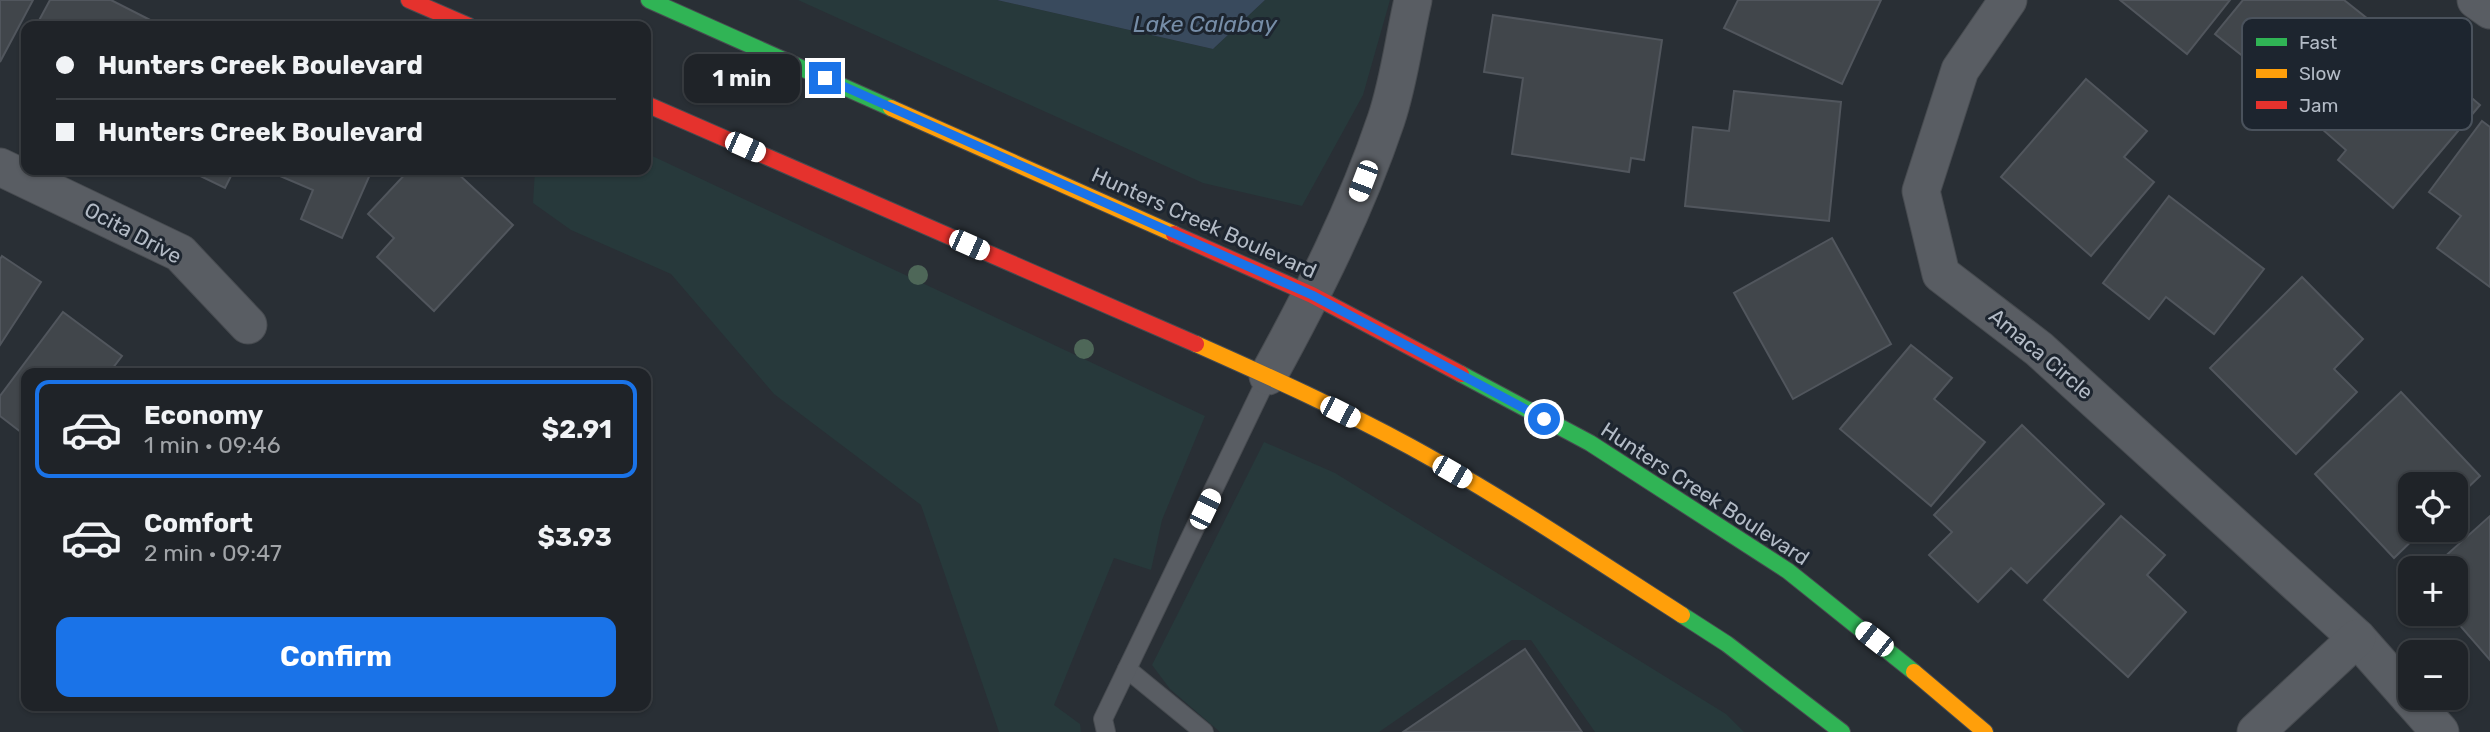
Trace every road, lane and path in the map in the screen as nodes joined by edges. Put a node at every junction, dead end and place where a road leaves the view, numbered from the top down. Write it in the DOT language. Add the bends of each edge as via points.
graph roads {
  1 [pos="409,0"];
  2 [pos="649,0"];
  3 [pos="1413,0"];
  4 [pos="2008,0"];
  5 [pos="2476,0"];
  6 [pos="2490,10"];
  7 [pos="457,21"];
  8 [pos="651,106"];
  9 [pos="0,167"];
  10 [pos="1312,295"];
  11 [pos="248,325"];
  12 [pos="1268,376"];
  13 [pos="2357,638"];
  14 [pos="1127,670"];
  15 [pos="2398,684"];
  16 [pos="2421,710"];
  17 [pos="1106,732"];
  18 [pos="1204,732"];
  19 [pos="1842,732"];
  20 [pos="1985,732"];
  21 [pos="2256,732"];
  22 [pos="2440,732"];
  1 -- 7 [label="street"];
  2 -- 10 [label="street, Hunters Creek Boulevard"];
  3 -- 10 [label="street" via="1387,118"];
  4 -- 13 [label="street, Amaca Circle" via="1960,70 1921,191 1941,274 2039,349"];
  5 -- 6 [label="street"];
  8 -- 12 [label="street"];
  9 -- 11 [label="street, Ocita Drive" via="180,253"];
  10 -- 12 [label="street"];
  10 -- 20 [label="street, Hunters Creek Boulevard" via="1590,443 1788,571"];
  12 -- 14 [label="lane"];
  12 -- 19 [label="street" via="1411,447 1534,520 1727,644"];
  13 -- 15 [label="street, Amaca Circle"];
  13 -- 21 [label="street"];
  14 -- 17 [label="lane" via="1103,719"];
  14 -- 18 [label="lane"];
  16 -- 22 [label="street, Amaca Circle"];
}
